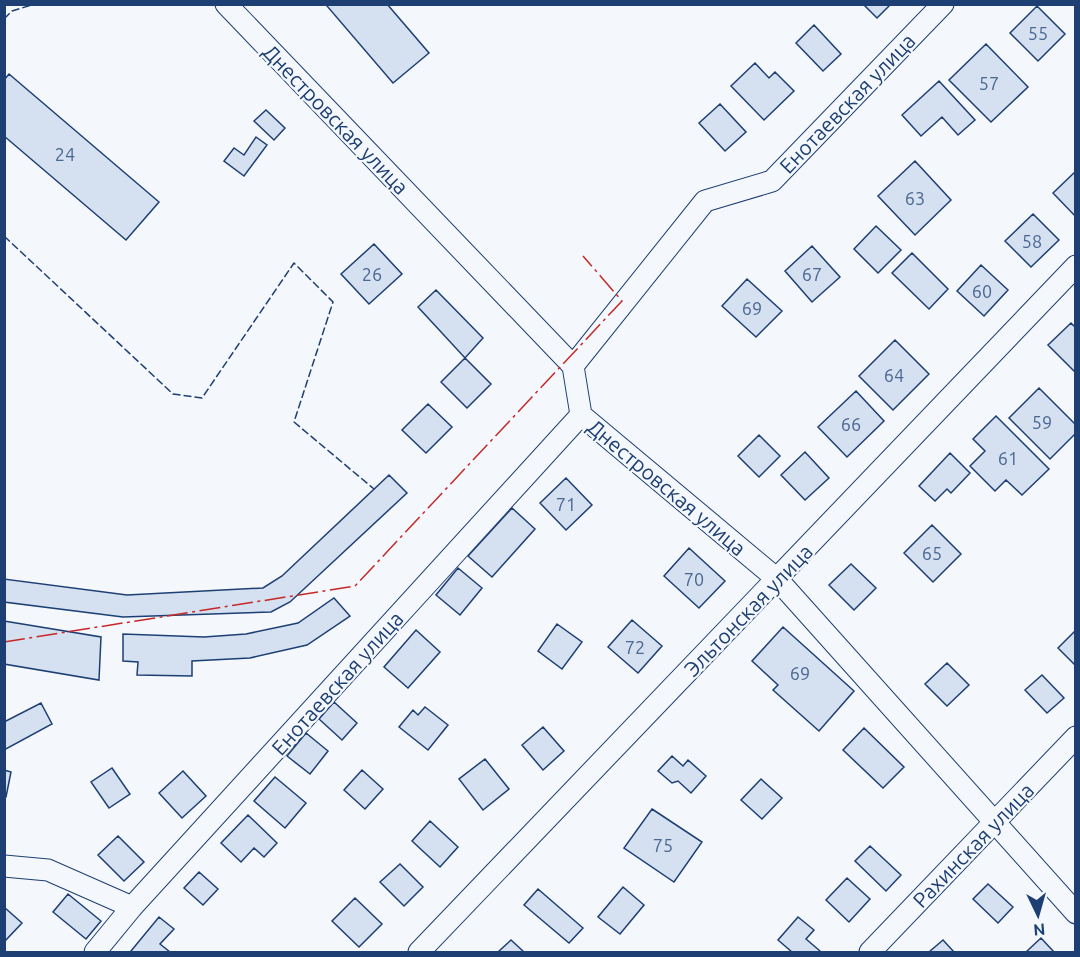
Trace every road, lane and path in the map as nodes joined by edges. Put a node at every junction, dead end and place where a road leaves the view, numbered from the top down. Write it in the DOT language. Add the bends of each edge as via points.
graph roads {
  1 [pos="226,4"];
  2 [pos="943,4"];
  3 [pos="1076,266"];
  4 [pos="573,366"];
  5 [pos="581,415"];
  6 [pos="777,579"];
  7 [pos="1076,737"];
  8 [pos="993,823"];
  9 [pos="4,866"];
  10 [pos="132,907"];
  11 [pos="1076,913"];
  12 [pos="95,952"];
  13 [pos="419,952"];
  14 [pos="870,952"];
  1 -- 4 [label="street, Днестровская улица"];
  2 -- 4 [label="street, Енотаевская улица" via="772,181 705,201"];
  3 -- 6 [label="street, Эльтонская улица"];
  4 -- 5 [label="street, Днестровская улица"];
  5 -- 6 [label="street, Днестровская улица"];
  5 -- 10 [label="street, Енотаевская улица"];
  6 -- 8 [label="street, Днестровская улица"];
  6 -- 13 [label="street, Эльтонская улица"];
  7 -- 8 [label="street, Рахинская улица"];
  8 -- 11 [label="street, Днестровская улица"];
  8 -- 14 [label="street, Рахинская улица"];
  9 -- 10 [label="street" via="48,870"];
  10 -- 12 [label="street, Енотаевская улица"];
}
